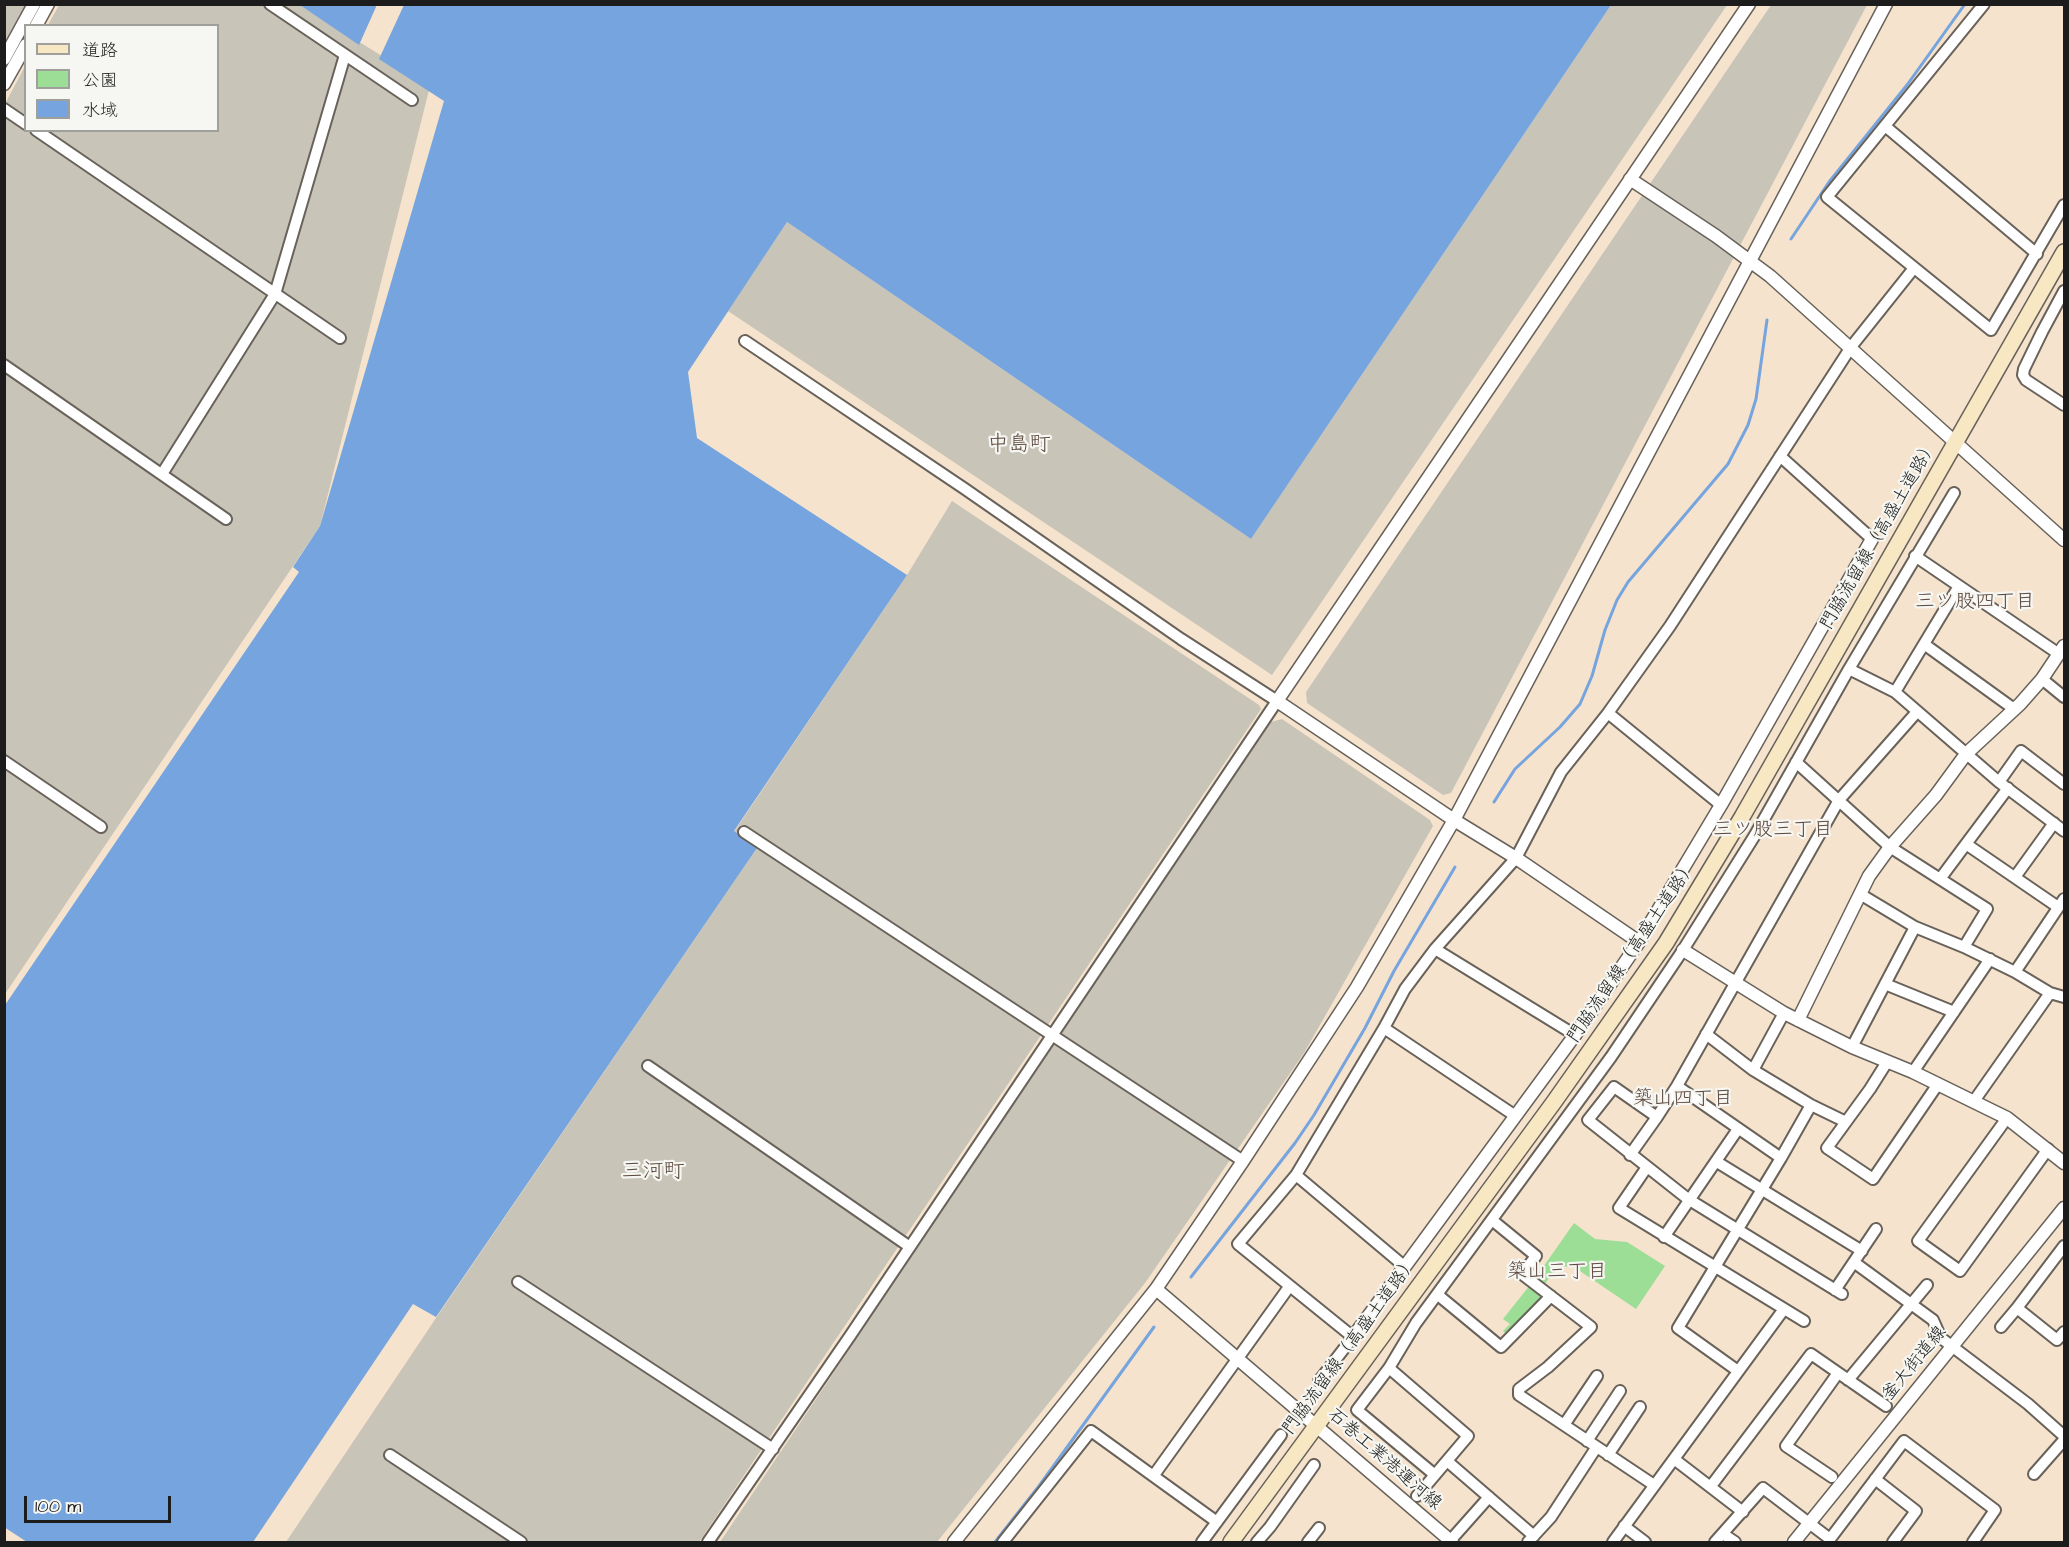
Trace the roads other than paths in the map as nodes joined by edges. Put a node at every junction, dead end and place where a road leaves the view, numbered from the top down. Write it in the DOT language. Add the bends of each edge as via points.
graph roads {
  1 [pos="34,4"];
  2 [pos="48,4"];
  3 [pos="270,4"];
  4 [pos="1749,4"];
  5 [pos="1886,4"];
  6 [pos="1984,4"];
  7 [pos="37,24"];
  8 [pos="24,49"];
  9 [pos="345,55"];
  10 [pos="4,59"];
  11 [pos="4,84"];
  12 [pos="411,100"];
  13 [pos="4,109"];
  14 [pos="24,123"];
  15 [pos="1885,126"];
  16 [pos="39,132"];
  17 [pos="1630,179"];
  18 [pos="2064,205"];
  19 [pos="2064,252"];
  20 [pos="2037,254"];
  21 [pos="1749,260"];
  22 [pos="1914,268"];
  23 [pos="2064,291"];
  24 [pos="275,294"];
  25 [pos="340,338"];
  26 [pos="745,341"];
  27 [pos="1851,347"];
  28 [pos="4,365"];
  29 [pos="2064,405"];
  30 [pos="1956,442"];
  31 [pos="1780,456"];
  32 [pos="162,474"];
  33 [pos="1954,493"];
  34 [pos="226,519"];
  35 [pos="1872,539"];
  36 [pos="2064,540"];
  37 [pos="1915,556"];
  38 [pos="1959,586"];
  39 [pos="1924,644"];
  40 [pos="2062,650"];
  41 [pos="1849,669"];
  42 [pos="2042,679"];
  43 [pos="1895,692"];
  44 [pos="2064,698"];
  45 [pos="1277,701"];
  46 [pos="2014,709"];
  47 [pos="1916,712"];
  48 [pos="1608,713"];
  49 [pos="1965,754"];
  50 [pos="4,761"];
  51 [pos="1796,762"];
  52 [pos="2064,784"];
  53 [pos="2003,785"];
  54 [pos="1839,800"];
  55 [pos="1721,805"];
  56 [pos="1454,820"];
  57 [pos="2054,824"];
  58 [pos="101,827"];
  59 [pos="2064,831"];
  60 [pos="744,832"];
  61 [pos="1966,844"];
  62 [pos="1890,847"];
  63 [pos="1516,858"];
  64 [pos="2015,877"];
  65 [pos="1940,879"];
  66 [pos="1860,894"];
  67 [pos="2061,903"];
  68 [pos="1915,927"];
  69 [pos="1638,942"];
  70 [pos="1964,947"];
  71 [pos="1435,949"];
  72 [pos="1683,950"];
  73 [pos="1990,960"];
  74 [pos="2015,972"];
  75 [pos="1734,983"];
  76 [pos="1885,984"];
  77 [pos="2050,993"];
  78 [pos="2064,998"];
  79 [pos="1954,1012"];
  80 [pos="1785,1013"];
  81 [pos="1798,1020"];
  82 [pos="1384,1028"];
  83 [pos="1706,1034"];
  84 [pos="1575,1035"];
  85 [pos="1052,1036"];
  86 [pos="1852,1047"];
  87 [pos="1887,1062"];
  88 [pos="648,1066"];
  89 [pos="1753,1070"];
  90 [pos="1913,1072"];
  91 [pos="1938,1083"];
  92 [pos="1677,1086"];
  93 [pos="1974,1101"];
  94 [pos="1812,1105"];
  95 [pos="1514,1115"];
  96 [pos="1658,1118"];
  97 [pos="2007,1118"];
  98 [pos="1846,1122"];
  99 [pos="1738,1129"];
  100 [pos="2048,1149"];
  101 [pos="1630,1155"];
  102 [pos="1781,1158"];
  103 [pos="1243,1161"];
  104 [pos="1717,1162"];
  105 [pos="2064,1163"];
  106 [pos="1647,1167"];
  107 [pos="1296,1175"];
  108 [pos="1762,1189"];
  109 [pos="1688,1199"];
  110 [pos="2064,1208"];
  111 [pos="1492,1220"];
  112 [pos="1737,1229"];
  113 [pos="1876,1229"];
  114 [pos="1664,1237"];
  115 [pos="2064,1246"];
  116 [pos="910,1247"];
  117 [pos="1862,1251"];
  118 [pos="1855,1263"];
  119 [pos="1404,1266"];
  120 [pos="1714,1267"];
  121 [pos="518,1282"];
  122 [pos="1926,1285"];
  123 [pos="1289,1287"];
  124 [pos="1156,1289"];
  125 [pos="1438,1295"];
  126 [pos="1551,1296"];
  127 [pos="1911,1304"];
  128 [pos="2017,1308"];
  129 [pos="1784,1309"];
  130 [pos="1804,1321"];
  131 [pos="2001,1327"];
  132 [pos="2064,1332"];
  133 [pos="1353,1337"];
  134 [pos="1952,1346"];
  135 [pos="1238,1359"];
  136 [pos="1389,1368"];
  137 [pos="1738,1371"];
  138 [pos="1838,1372"];
  139 [pos="1597,1376"];
  140 [pos="1848,1380"];
  141 [pos="1319,1381"];
  142 [pos="1620,1391"];
  143 [pos="1886,1406"];
  144 [pos="1640,1407"];
  145 [pos="1317,1425"];
  146 [pos="1564,1425"];
  147 [pos="1281,1435"];
  148 [pos="2064,1438"];
  149 [pos="1592,1444"];
  150 [pos="773,1449"];
  151 [pos="390,1455"];
  152 [pos="1608,1455"];
  153 [pos="1674,1459"];
  154 [pos="1447,1461"];
  155 [pos="1314,1466"];
  156 [pos="2034,1474"];
  157 [pos="1154,1475"];
  158 [pos="1435,1475"];
  159 [pos="1832,1477"];
  160 [pos="1875,1479"];
  161 [pos="1654,1485"];
  162 [pos="1711,1486"];
  163 [pos="1417,1496"];
  164 [pos="1489,1497"];
  165 [pos="1743,1512"];
  166 [pos="1217,1522"];
  167 [pos="1809,1524"];
  168 [pos="1624,1526"];
  169 [pos="1319,1528"];
  170 [pos="1719,1538"];
  171 [pos="1531,1539"];
  172 [pos="1833,1541"];
  173 [pos="521,1542"];
  174 [pos="708,1542"];
  175 [pos="954,1542"];
  176 [pos="1003,1542"];
  177 [pos="1202,1542"];
  178 [pos="1231,1542"];
  179 [pos="1257,1542"];
  180 [pos="1308,1542"];
  181 [pos="1450,1542"];
  182 [pos="1613,1542"];
  183 [pos="1645,1542"];
  184 [pos="1735,1542"];
  185 [pos="1794,1542"];
  186 [pos="1893,1542"];
  187 [pos="1973,1542"];
  1 -- 10 [label="street"];
  2 -- 7 [label="street"];
  3 -- 9 [label="street"];
  4 -- 17 [label="street"];
  5 -- 21 [label="street"];
  6 -- 15 [label="street"];
  8 -- 11 [label="street"];
  9 -- 12 [label="street"];
  9 -- 24 [label="street"];
  13 -- 14 [label="street"];
  15 -- 20 [label="street"];
  15 -- 22 [label="street" via="1827,197"];
  16 -- 24 [label="street"];
  17 -- 21 [label="street"];
  17 -- 45 [label="street"];
  18 -- 20 [label="street"];
  19 -- 30 [label="main road, 門脇流留線（高盛土道路）"];
  20 -- 22 [label="street" via="1991,330"];
  21 -- 27 [label="street"];
  21 -- 56 [label="street"];
  22 -- 27 [label="street"];
  23 -- 29 [label="street" via="2023,375"];
  24 -- 25 [label="street"];
  24 -- 32 [label="street"];
  26 -- 45 [label="street"];
  27 -- 30 [label="street"];
  27 -- 31 [label="street"];
  28 -- 32 [label="street"];
  30 -- 36 [label="street"];
  30 -- 145 [label="main road, 門脇流留線（高盛土道路）" via="1666,943"];
  31 -- 35 [label="street"];
  31 -- 48 [label="street" via="1670,626"];
  32 -- 34 [label="street"];
  33 -- 37 [label="street"];
  35 -- 55 [label="street"];
  37 -- 38 [label="street"];
  37 -- 41 [label="street"];
  38 -- 39 [label="street"];
  38 -- 40 [label="street"];
  39 -- 43 [label="street"];
  39 -- 46 [label="street"];
  40 -- 42 [label="street"];
  41 -- 43 [label="street"];
  41 -- 51 [label="street"];
  42 -- 44 [label="street"];
  42 -- 46 [label="street"];
  43 -- 47 [label="street"];
  45 -- 56 [label="street"];
  45 -- 85 [label="street"];
  46 -- 49 [label="street"];
  47 -- 49 [label="street"];
  47 -- 54 [label="street"];
  48 -- 55 [label="street"];
  48 -- 63 [label="street" via="1561,772"];
  49 -- 53 [label="street"];
  49 -- 62 [label="street" via="1936,795"];
  50 -- 58 [label="street"];
  51 -- 54 [label="street"];
  51 -- 72 [label="street"];
  52 -- 53 [label="street" via="2021,751"];
  53 -- 57 [label="street"];
  53 -- 61 [label="street"];
  54 -- 62 [label="street"];
  54 -- 75 [label="street"];
  55 -- 69 [label="street"];
  56 -- 63 [label="street"];
  56 -- 103 [label="street" via="1357,987"];
  57 -- 59 [label="street"];
  57 -- 64 [label="street"];
  60 -- 85 [label="street"];
  61 -- 64 [label="street"];
  61 -- 65 [label="street"];
  62 -- 65 [label="street"];
  62 -- 66 [label="street"];
  63 -- 69 [label="street"];
  63 -- 71 [label="street"];
  64 -- 67 [label="street"];
  65 -- 70 [label="street" via="1987,909"];
  66 -- 68 [label="street"];
  66 -- 81 [label="street"];
  67 -- 74 [label="street"];
  68 -- 70 [label="street"];
  68 -- 76 [label="street"];
  69 -- 84 [label="street"];
  70 -- 73 [label="street"];
  71 -- 82 [label="street" via="1405,989"];
  71 -- 84 [label="street"];
  72 -- 75 [label="street"];
  72 -- 111 [label="street"];
  73 -- 74 [label="street"];
  73 -- 79 [label="street"];
  74 -- 77 [label="street"];
  75 -- 80 [label="street"];
  75 -- 83 [label="street"];
  76 -- 79 [label="street"];
  76 -- 86 [label="street"];
  77 -- 78 [label="street"];
  77 -- 93 [label="street"];
  79 -- 90 [label="street"];
  80 -- 81 [label="street"];
  80 -- 89 [label="street"];
  81 -- 86 [label="street"];
  82 -- 95 [label="street"];
  82 -- 107 [label="street"];
  83 -- 89 [label="street"];
  83 -- 92 [label="street"];
  84 -- 95 [label="street"];
  85 -- 103 [label="street"];
  85 -- 116 [label="street"];
  86 -- 87 [label="street"];
  87 -- 90 [label="street"];
  87 -- 98 [label="street"];
  88 -- 116 [label="street"];
  89 -- 94 [label="street"];
  90 -- 91 [label="street"];
  91 -- 93 [label="street"];
  91 -- 98 [label="street" via="1873,1179 1827,1148"];
  92 -- 96 [label="street"];
  92 -- 99 [label="street"];
  93 -- 97 [label="street"];
  94 -- 98 [label="street"];
  94 -- 102 [label="street"];
  95 -- 119 [label="street"];
  96 -- 101 [label="street"];
  96 -- 101 [label="street" via="1614,1087 1606,1095 1588,1120"];
  97 -- 100 [label="street"];
  97 -- 100 [label="street" via="1918,1241 1960,1271"];
  99 -- 102 [label="street"];
  99 -- 104 [label="street"];
  100 -- 105 [label="street"];
  101 -- 106 [label="street"];
  102 -- 108 [label="street"];
  103 -- 124 [label="street"];
  104 -- 108 [label="street"];
  104 -- 109 [label="street"];
  106 -- 109 [label="street"];
  106 -- 114 [label="street" via="1619,1208"];
  107 -- 119 [label="street"];
  107 -- 123 [label="street" via="1238,1244"];
  108 -- 112 [label="street"];
  108 -- 117 [label="street"];
  109 -- 112 [label="street"];
  109 -- 114 [label="street"];
  110 -- 134 [label="street, 釜大街道線"];
  111 -- 125 [label="street"];
  111 -- 126 [label="street" via="1536,1256 1522,1274"];
  112 -- 118 [label="street" via="1839,1292"];
  112 -- 120 [label="street"];
  113 -- 117 [label="street"];
  114 -- 120 [label="street"];
  115 -- 128 [label="street"];
  116 -- 150 [label="street"];
  117 -- 118 [label="street"];
  118 -- 127 [label="street"];
  119 -- 133 [label="street"];
  120 -- 129 [label="street"];
  120 -- 137 [label="street" via="1678,1328"];
  121 -- 150 [label="street"];
  122 -- 127 [label="street"];
  123 -- 133 [label="street"];
  123 -- 135 [label="street"];
  124 -- 135 [label="street, 石巻工業港運河線"];
  124 -- 175 [label="street"];
  125 -- 126 [label="street" via="1500,1347"];
  125 -- 136 [label="street"];
  126 -- 146 [label="street" via="1591,1327 1519,1389 1519,1395"];
  127 -- 134 [label="street" via="1933,1320 1941,1338"];
  127 -- 140 [label="street"];
  128 -- 131 [label="street"];
  128 -- 132 [label="street" via="2057,1340"];
  129 -- 130 [label="street"];
  129 -- 137 [label="street"];
  133 -- 141 [label="street"];
  134 -- 148 [label="street" via="2028,1404"];
  134 -- 167 [label="street, 釜大街道線"];
  135 -- 145 [label="street, 石巻工業港運河線"];
  135 -- 157 [label="street"];
  136 -- 154 [label="street" via="1468,1436"];
  136 -- 158 [label="street" via="1357,1410"];
  137 -- 153 [label="street"];
  138 -- 140 [label="street"];
  138 -- 159 [label="street" via="1786,1446"];
  138 -- 162 [label="street" via="1811,1354"];
  139 -- 146 [label="street"];
  140 -- 143 [label="street"];
  142 -- 149 [label="street"];
  144 -- 152 [label="street"];
  145 -- 178 [label="main road, 門脇流留線（高盛土道路）"];
  145 -- 181 [label="street, 石巻工業港運河線"];
  146 -- 149 [label="street"];
  147 -- 166 [label="street"];
  148 -- 156 [label="street"];
  149 -- 152 [label="street"];
  149 -- 171 [label="street" via="1551,1517"];
  150 -- 174 [label="street"];
  151 -- 173 [label="street"];
  152 -- 161 [label="street"];
  153 -- 161 [label="street"];
  153 -- 162 [label="street"];
  154 -- 158 [label="street"];
  154 -- 164 [label="street"];
  155 -- 179 [label="street"];
  157 -- 166 [label="street"];
  157 -- 176 [label="street" via="1090,1431"];
  158 -- 163 [label="street"];
  160 -- 172 [label="street"];
  160 -- 186 [label="street" via="1916,1511"];
  160 -- 187 [label="street" via="1904,1441 1995,1510"];
  161 -- 168 [label="street"];
  162 -- 165 [label="street"];
  164 -- 171 [label="street"];
  164 -- 181 [label="street"];
  165 -- 167 [label="street" via="1763,1488"];
  165 -- 170 [label="street"];
  166 -- 177 [label="street"];
  167 -- 172 [label="street"];
  167 -- 185 [label="street, 釜大街道線"];
  168 -- 182 [label="street"];
  168 -- 183 [label="street"];
  169 -- 180 [label="street"];
  170 -- 184 [label="street"];
}
